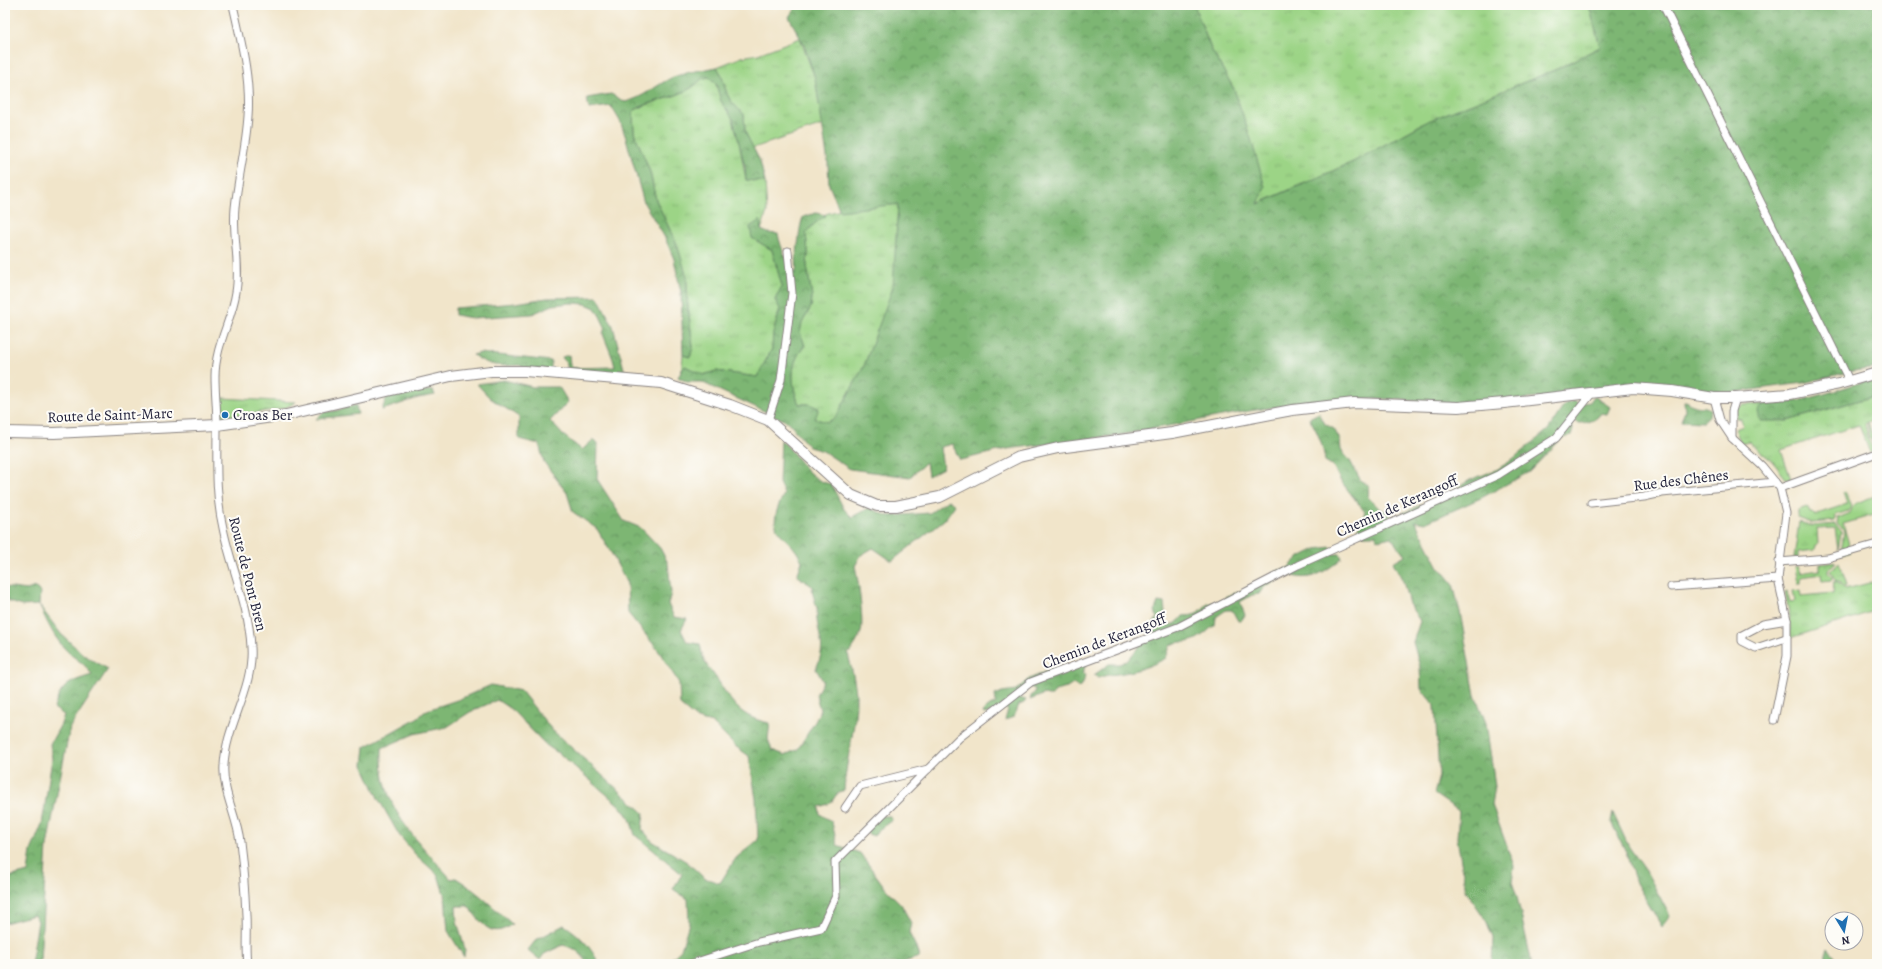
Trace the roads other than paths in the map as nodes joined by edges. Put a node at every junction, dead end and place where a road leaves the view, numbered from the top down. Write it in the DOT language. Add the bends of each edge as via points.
graph roads {
  1 [pos="233,5"];
  2 [pos="1663,5"];
  3 [pos="788,251"];
  4 [pos="1877,372"];
  5 [pos="1847,376"];
  6 [pos="1592,392"];
  7 [pos="1714,398"];
  8 [pos="1736,398"];
  9 [pos="768,420"];
  10 [pos="217,425"];
  11 [pos="5,432"];
  12 [pos="1732,438"];
  13 [pos="1877,453"];
  14 [pos="1777,485"];
  15 [pos="1591,503"];
  16 [pos="1877,544"];
  17 [pos="1779,562"];
  18 [pos="1778,579"];
  19 [pos="1671,587"];
  20 [pos="1787,620"];
  21 [pos="1786,638"];
  22 [pos="1774,720"];
  23 [pos="928,769"];
  24 [pos="845,808"];
  25 [pos="247,964"];
  26 [pos="690,964"];
  1 -- 10 [label="street, Route de Pont Bren" via="245,65 248,116 235,209 238,260 236,292 222,333 215,374"];
  2 -- 5 [label="street"];
  3 -- 9 [label="street" via="792,294 781,380"];
  4 -- 5 [label="street"];
  4 -- 8 [label="street" via="1839,384 1790,394"];
  5 -- 7 [label="street" via="1800,386"];
  6 -- 7 [label="street" via="1633,388"];
  6 -- 9 [label="street" via="1458,407 1354,403 1292,410 1172,433 1058,448 1019,457 940,497 896,506 877,506 851,495"];
  6 -- 23 [label="street, Chemin de Kerangoff" via="1556,438 1498,475 1298,565 1178,627 1031,682 959,738"];
  7 -- 8 [label="street"];
  7 -- 12 [label="street" via="1720,420"];
  8 -- 12 [label="street" via="1732,411"];
  9 -- 10 [label="street, Route de Saint-Marc" via="661,383 498,371 451,376 286,415"];
  10 -- 11 [label="street, Route de Saint-Marc" via="54,433"];
  10 -- 25 [label="street, Route de Pont Bren" via="215,458 221,519 248,619 252,651 248,679 224,765 227,795 240,840"];
  12 -- 14 [label="street" via="1762,466"];
  13 -- 14 [label="street, Rue des Chênes"];
  14 -- 15 [label="street, Rue des Chênes" via="1662,493"];
  14 -- 17 [label="street" via="1786,513"];
  16 -- 17 [label="street" via="1828,558"];
  17 -- 18 [label="street"];
  18 -- 19 [label="street"];
  18 -- 20 [label="street"];
  20 -- 21 [label="street"];
  20 -- 21 [label="street" via="1763,624 1742,634 1742,642 1756,648"];
  21 -- 22 [label="street" via="1787,656"];
  23 -- 24 [label="street" via="860,786"];
  23 -- 26 [label="street, Chemin de Kerangoff" via="835,862 836,896 821,928 759,942"];
}
